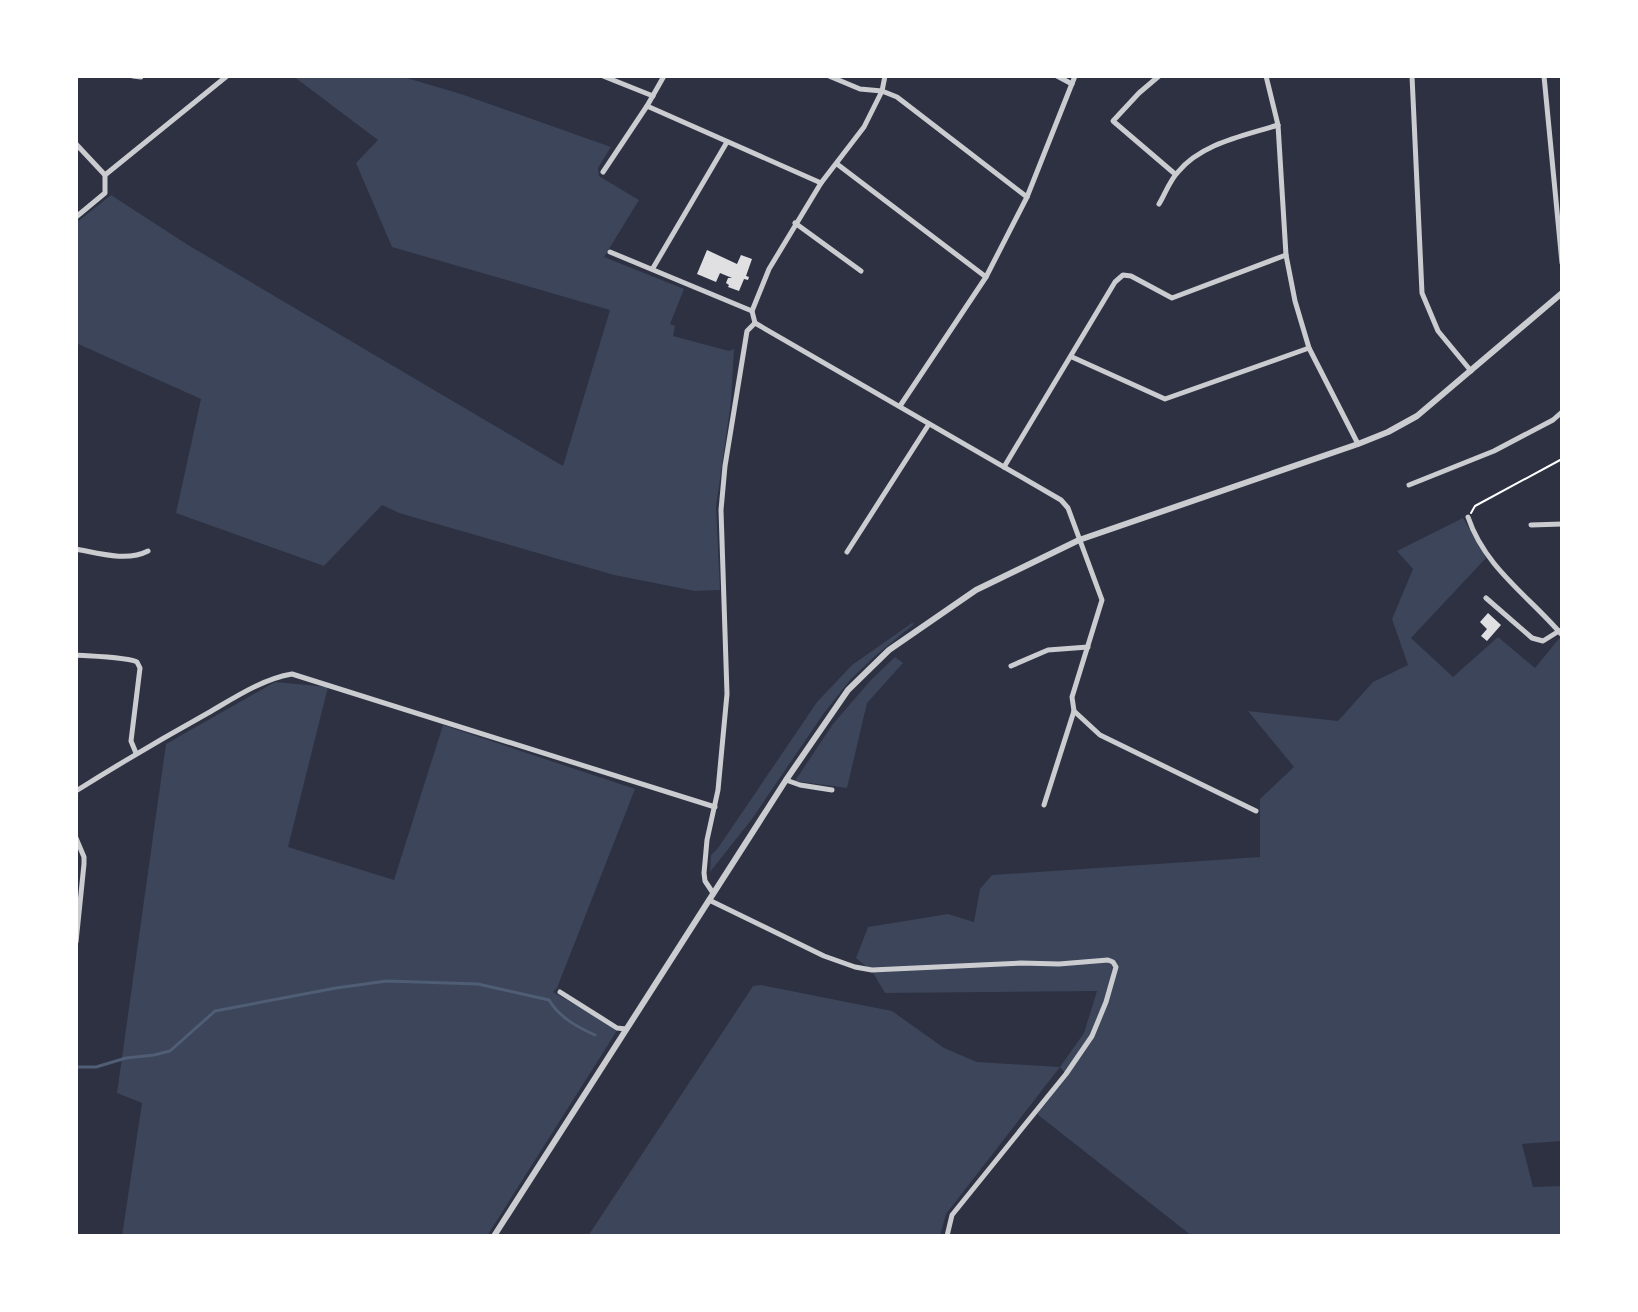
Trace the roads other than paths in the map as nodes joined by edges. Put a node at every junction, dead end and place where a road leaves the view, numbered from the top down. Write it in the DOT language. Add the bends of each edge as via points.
graph roads {
  1 [pos="133,76"];
  2 [pos="227,76"];
  3 [pos="603,76"];
  4 [pos="664,76"];
  5 [pos="829,76"];
  6 [pos="885,76"];
  7 [pos="1057,76"];
  8 [pos="1075,76"];
  9 [pos="1159,76"];
  10 [pos="1266,76"];
  11 [pos="1412,76"];
  12 [pos="1544,76"];
  13 [pos="141,77"];
  14 [pos="1072,84"];
  15 [pos="882,91"];
  16 [pos="653,96"];
  17 [pos="647,106"];
  18 [pos="1278,125"];
  19 [pos="727,142"];
  20 [pos="76,144"];
  21 [pos="837,164"];
  22 [pos="603,172"];
  23 [pos="1175,174"];
  24 [pos="105,175"];
  25 [pos="821,183"];
  26 [pos="1027,197"];
  27 [pos="1159,204"];
  28 [pos="76,217"];
  29 [pos="795,223"];
  30 [pos="610,252"];
  31 [pos="1286,255"];
  32 [pos="1562,263"];
  33 [pos="653,268"];
  34 [pos="861,271"];
  35 [pos="986,277"];
  36 [pos="1562,293"];
  37 [pos="752,311"];
  38 [pos="755,323"];
  39 [pos="1309,348"];
  40 [pos="1072,357"];
  41 [pos="1471,372"];
  42 [pos="900,406"];
  43 [pos="1562,412"];
  44 [pos="929,424"];
  45 [pos="1358,444"];
  46 [pos="1004,467"];
  47 [pos="1409,485"];
  48 [pos="1468,517"];
  49 [pos="1562,524"];
  50 [pos="1531,525"];
  51 [pos="1079,540"];
  52 [pos="76,549"];
  53 [pos="148,551"];
  54 [pos="847,552"];
  55 [pos="1486,598"];
  56 [pos="1560,633"];
  57 [pos="1088,647"];
  58 [pos="76,655"];
  59 [pos="1011,666"];
  60 [pos="1074,711"];
  61 [pos="136,753"];
  62 [pos="786,780"];
  63 [pos="832,790"];
  64 [pos="76,791"];
  65 [pos="1044,805"];
  66 [pos="715,807"];
  67 [pos="1256,811"];
  68 [pos="76,838"];
  69 [pos="711,896"];
  70 [pos="76,942"];
  71 [pos="560,992"];
  72 [pos="626,1029"];
  73 [pos="494,1236"];
  74 [pos="947,1236"];
  1 -- 13 [label="street"];
  2 -- 24 [label="street"];
  3 -- 16 [label="street"];
  4 -- 16 [label="street"];
  5 -- 15 [label="street" via="860,89"];
  6 -- 15 [label="street"];
  7 -- 14 [label="street"];
  8 -- 14 [label="street"];
  9 -- 23 [label="street" via="1113,121"];
  10 -- 18 [label="street"];
  11 -- 41 [label="street" via="1422,293 1438,331"];
  12 -- 32 [label="street"];
  14 -- 26 [label="street"];
  15 -- 21 [label="street"];
  15 -- 26 [label="street" via="897,97"];
  16 -- 17 [label="street"];
  17 -- 19 [label="street"];
  17 -- 22 [label="street"];
  18 -- 23 [label="street" via="1208,148"];
  18 -- 31 [label="street"];
  19 -- 25 [label="street"];
  19 -- 33 [label="street"];
  20 -- 24 [label="street"];
  21 -- 25 [label="street"];
  21 -- 35 [label="street"];
  23 -- 27 [label="street"];
  24 -- 28 [label="street" via="105,193"];
  25 -- 29 [label="street"];
  26 -- 35 [label="street"];
  29 -- 34 [label="street"];
  29 -- 37 [label="street"];
  30 -- 33 [label="street"];
  31 -- 39 [label="street"];
  31 -- 40 [label="street" via="1172,298 1123,275"];
  33 -- 37 [label="street"];
  35 -- 42 [label="street"];
  36 -- 41 [label="street"];
  37 -- 38 [label="street"];
  38 -- 42 [label="street"];
  38 -- 66 [label="street" via="747,331 721,510 727,694"];
  39 -- 40 [label="street" via="1165,399"];
  39 -- 45 [label="street"];
  40 -- 46 [label="street"];
  41 -- 45 [label="street" via="1417,416"];
  42 -- 44 [label="street"];
  43 -- 47 [label="street" via="1494,451"];
  44 -- 46 [label="street"];
  44 -- 54 [label="street"];
  45 -- 51 [label="street"];
  46 -- 51 [label="street" via="1066,504"];
  48 -- 56 [label="street" via="1488,557"];
  49 -- 50 [label="street"];
  51 -- 57 [label="street" via="1102,600"];
  51 -- 62 [label="street" via="976,590 889,650 848,690"];
  52 -- 53 [label="street" via="128,557"];
  55 -- 56 [label="street" via="1532,638 1543,641"];
  57 -- 59 [label="street" via="1048,650"];
  57 -- 60 [label="street" via="1072,697"];
  58 -- 61 [label="street" via="138,664 131,741"];
  60 -- 65 [label="street"];
  60 -- 67 [label="street" via="1100,735"];
  61 -- 64 [label="street"];
  61 -- 66 [label="street" via="252,688 292,674"];
  62 -- 63 [label="street"];
  62 -- 69 [label="street"];
  66 -- 69 [label="street" via="704,873"];
  68 -- 70 [label="street" via="84,857"];
  69 -- 72 [label="street"];
  69 -- 74 [label="street" via="824,956 872,970 1113,962 1116,967 1092,1036 952,1215"];
  71 -- 72 [label="street"];
  72 -- 73 [label="street"];
}
